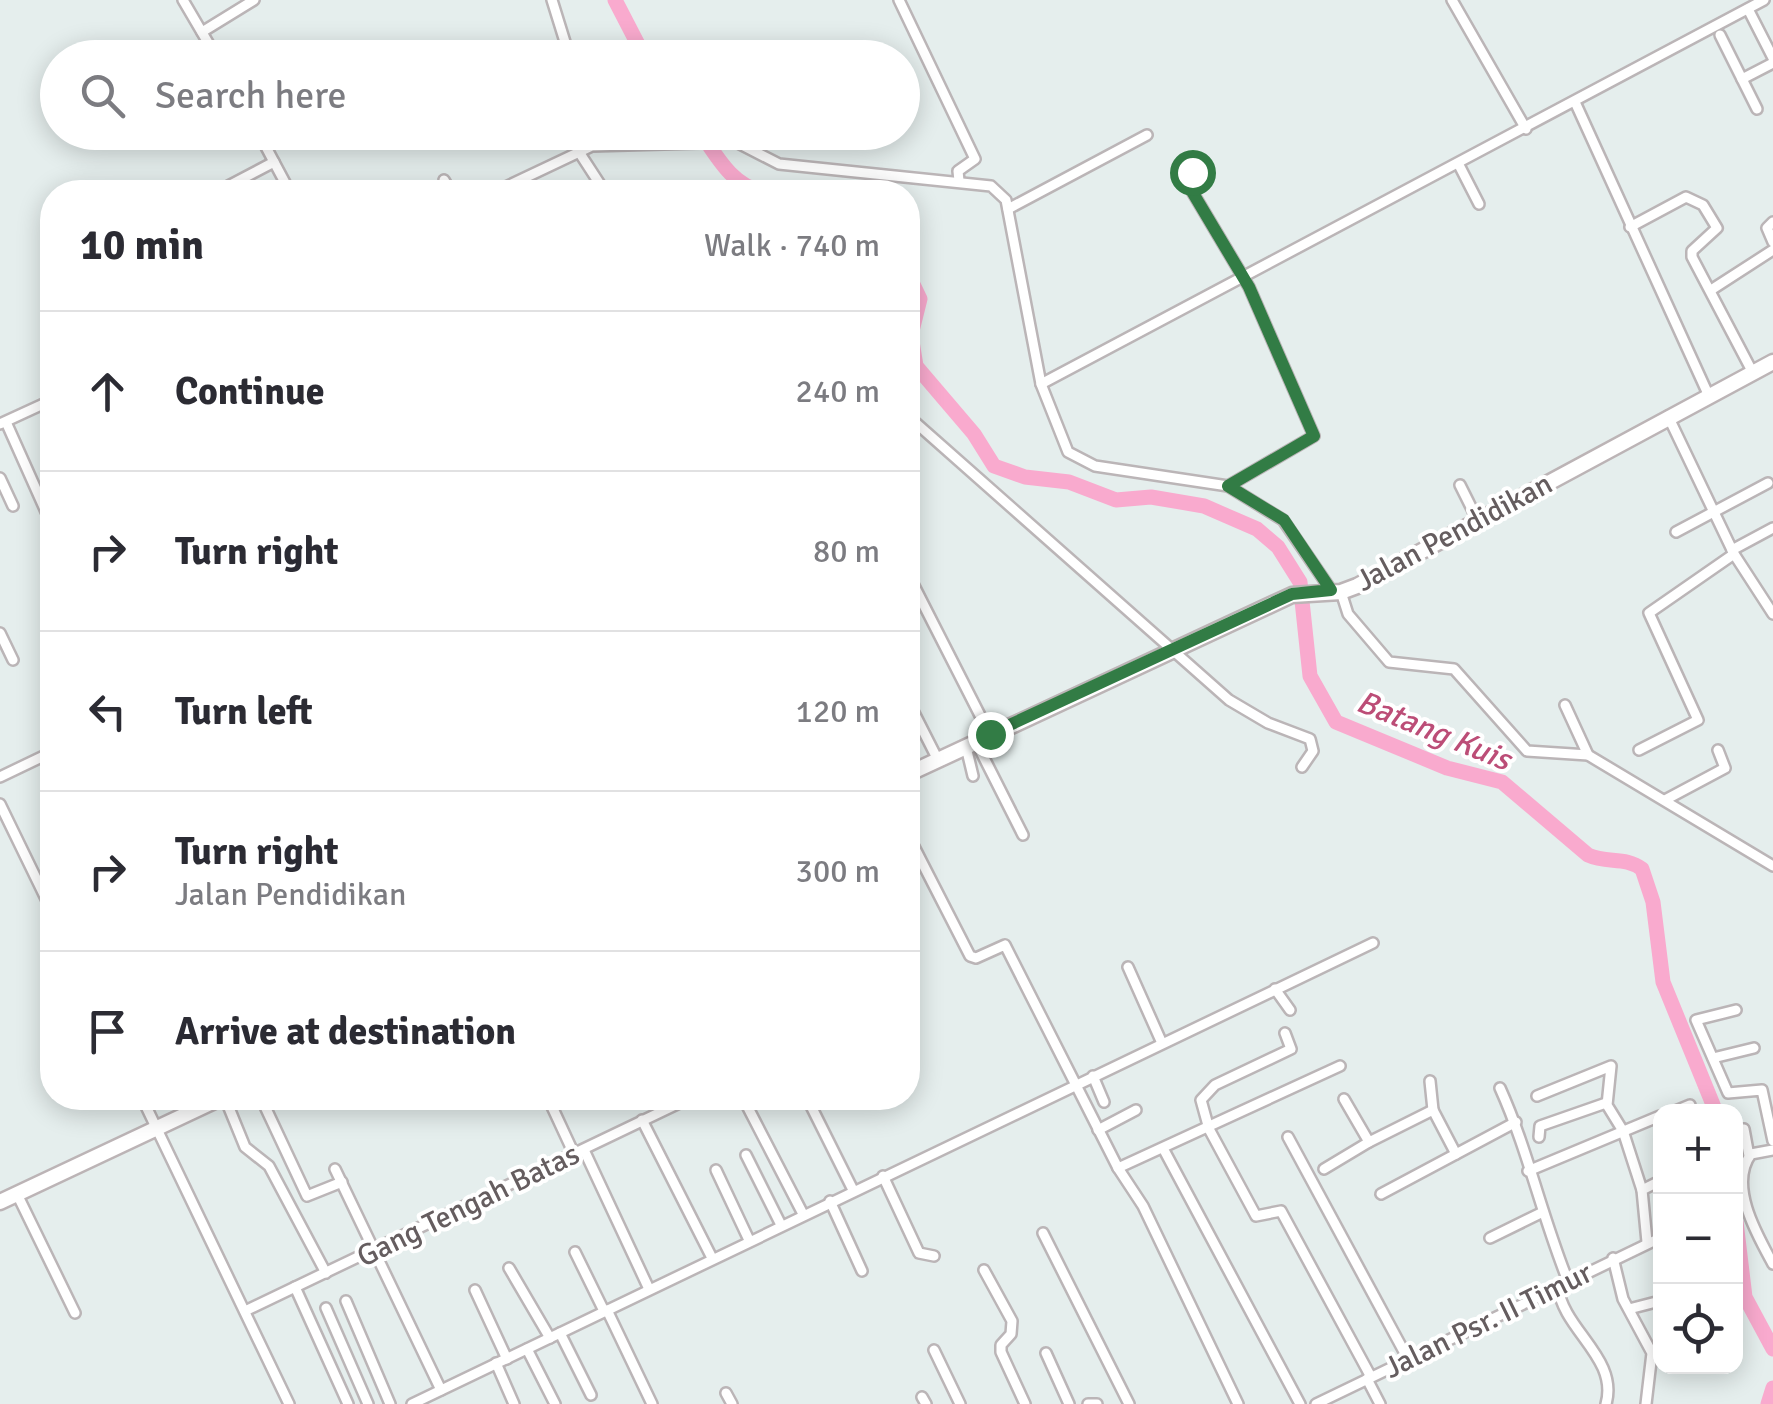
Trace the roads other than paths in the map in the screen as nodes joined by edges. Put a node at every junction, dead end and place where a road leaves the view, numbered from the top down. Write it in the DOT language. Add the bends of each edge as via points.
graph roads {
  1 [pos="183,0"];
  2 [pos="254,0"];
  3 [pos="552,0"];
  4 [pos="899,0"];
  5 [pos="1452,0"];
  6 [pos="1755,3"];
  7 [pos="202,32"];
  8 [pos="1720,36"];
  9 [pos="207,40"];
  10 [pos="564,40"];
  11 [pos="918,40"];
  12 [pos="920,44"];
  13 [pos="1773,60"];
  14 [pos="1742,79"];
  15 [pos="1575,102"];
  16 [pos="1757,109"];
  17 [pos="1526,128"];
  18 [pos="1147,136"];
  19 [pos="268,150"];
  20 [pos="582,150"];
  21 [pos="752,150"];
  22 [pos="274,162"];
  23 [pos="1458,165"];
  24 [pos="1205,171"];
  25 [pos="240,180"];
  26 [pos="284,180"];
  27 [pos="519,180"];
  28 [pos="598,180"];
  29 [pos="959,181"];
  30 [pos="1478,204"];
  31 [pos="1008,209"];
  32 [pos="1773,222"];
  33 [pos="1630,227"];
  34 [pos="1773,242"];
  35 [pos="1773,250"];
  36 [pos="1244,279"];
  37 [pos="1711,290"];
  38 [pos="1773,362"];
  39 [pos="1753,373"];
  40 [pos="1040,384"];
  41 [pos="1708,394"];
  42 [pos="40,406"];
  43 [pos="1668,416"];
  44 [pos="3,423"];
  45 [pos="920,427"];
  46 [pos="0,478"];
  47 [pos="1768,483"];
  48 [pos="1460,485"];
  49 [pos="1228,486"];
  50 [pos="40,500"];
  51 [pos="13,506"];
  52 [pos="1713,510"];
  53 [pos="1478,520"];
  54 [pos="1773,528"];
  55 [pos="1676,532"];
  56 [pos="1733,552"];
  57 [pos="1336,591"];
  58 [pos="920,604"];
  59 [pos="1773,614"];
  60 [pos="0,633"];
  61 [pos="1173,650"];
  62 [pos="13,660"];
  63 [pos="1565,705"];
  64 [pos="920,724"];
  65 [pos="977,746"];
  66 [pos="1639,750"];
  67 [pos="1718,750"];
  68 [pos="1588,755"];
  69 [pos="40,758"];
  70 [pos="938,760"];
  71 [pos="920,767"];
  72 [pos="1302,767"];
  73 [pos="973,776"];
  74 [pos="0,777"];
  75 [pos="1665,800"];
  76 [pos="0,804"];
  77 [pos="1024,835"];
  78 [pos="920,858"];
  79 [pos="1773,866"];
  80 [pos="40,886"];
  81 [pos="1373,943"];
  82 [pos="1128,967"];
  83 [pos="1275,989"];
  84 [pos="1290,1010"];
  85 [pos="1736,1010"];
  86 [pos="1285,1034"];
  87 [pos="1161,1041"];
  88 [pos="1754,1048"];
  89 [pos="1713,1058"];
  90 [pos="1340,1066"];
  91 [pos="1093,1076"];
  92 [pos="1430,1081"];
  93 [pos="1075,1085"];
  94 [pos="1500,1088"];
  95 [pos="1537,1096"];
  96 [pos="1344,1099"];
  97 [pos="1104,1102"];
  98 [pos="1606,1102"];
  99 [pos="148,1110"];
  100 [pos="197,1110"];
  101 [pos="228,1110"];
  102 [pos="267,1110"];
  103 [pos="555,1110"];
  104 [pos="664,1110"];
  105 [pos="749,1110"];
  106 [pos="813,1110"];
  107 [pos="1136,1110"];
  108 [pos="1434,1110"];
  109 [pos="1653,1119"];
  110 [pos="642,1120"];
  111 [pos="1516,1122"];
  112 [pos="157,1128"];
  113 [pos="1209,1129"];
  114 [pos="1744,1129"];
  115 [pos="1098,1130"];
  116 [pos="1623,1131"];
  117 [pos="1288,1137"];
  118 [pos="1539,1137"];
  119 [pos="1773,1141"];
  120 [pos="1369,1142"];
  121 [pos="1164,1150"];
  122 [pos="1773,1150"];
  123 [pos="579,1152"];
  124 [pos="1456,1154"];
  125 [pos="746,1155"];
  126 [pos="1749,1156"];
  127 [pos="1118,1168"];
  128 [pos="335,1169"];
  129 [pos="1324,1169"];
  130 [pos="716,1170"];
  131 [pos="1528,1171"];
  132 [pos="883,1176"];
  133 [pos="342,1182"];
  134 [pos="1653,1184"];
  135 [pos="853,1190"];
  136 [pos="1642,1190"];
  137 [pos="17,1194"];
  138 [pos="1381,1194"];
  139 [pos="0,1202"];
  140 [pos="830,1202"];
  141 [pos="1743,1206"];
  142 [pos="1543,1212"];
  143 [pos="803,1214"];
  144 [pos="1743,1216"];
  145 [pos="780,1225"];
  146 [pos="1044,1233"];
  147 [pos="1490,1238"];
  148 [pos="749,1240"];
  149 [pos="1653,1240"];
  150 [pos="1647,1242"];
  151 [pos="376,1249"];
  152 [pos="575,1252"];
  153 [pos="934,1256"];
  154 [pos="712,1258"];
  155 [pos="1613,1258"];
  156 [pos="1773,1264"];
  157 [pos="509,1268"];
  158 [pos="984,1270"];
  159 [pos="862,1271"];
  160 [pos="326,1273"];
  161 [pos="1568,1281"];
  162 [pos="295,1287"];
  163 [pos="1558,1287"];
  164 [pos="649,1289"];
  165 [pos="475,1290"];
  166 [pos="346,1301"];
  167 [pos="1653,1302"];
  168 [pos="326,1308"];
  169 [pos="1629,1310"];
  170 [pos="245,1311"];
  171 [pos="606,1311"];
  172 [pos="75,1313"];
  173 [pos="555,1336"];
  174 [pos="1653,1347"];
  175 [pos="527,1349"];
  176 [pos="934,1350"];
  177 [pos="1046,1353"];
  178 [pos="507,1358"];
  179 [pos="1408,1359"];
  180 [pos="496,1363"];
  181 [pos="1653,1368"];
  182 [pos="1369,1378"];
  183 [pos="441,1390"];
  184 [pos="1345,1390"];
  185 [pos="726,1393"];
  186 [pos="591,1395"];
  187 [pos="289,1404"];
  188 [pos="348,1404"];
  189 [pos="368,1404"];
  190 [pos="390,1404"];
  191 [pos="412,1404"];
  192 [pos="514,1404"];
  193 [pos="556,1404"];
  194 [pos="652,1404"];
  195 [pos="732,1404"];
  196 [pos="960,1404"];
  197 [pos="1025,1404"];
  198 [pos="1069,1404"];
  199 [pos="1088,1404"];
  200 [pos="1097,1404"];
  201 [pos="1129,1404"];
  202 [pos="1238,1404"];
  203 [pos="1300,1404"];
  204 [pos="1316,1404"];
  205 [pos="1352,1404"];
  206 [pos="1380,1404"];
  207 [pos="1606,1404"];
  208 [pos="1646,1404"];
  1 -- 7 [label="street"];
  2 -- 7 [label="street"];
  3 -- 10 [label="street"];
  4 -- 11 [label="street"];
  5 -- 17 [label="street"];
  6 -- 13 [label="street"];
  6 -- 15 [label="street"];
  7 -- 9 [label="street"];
  8 -- 14 [label="street"];
  12 -- 29 [label="street" via="975,159 958,170"];
  13 -- 14 [label="street"];
  14 -- 16 [label="street"];
  15 -- 17 [label="street"];
  15 -- 33 [label="street"];
  17 -- 23 [label="street"];
  18 -- 31 [label="street"];
  19 -- 22 [label="street"];
  20 -- 27 [label="street"];
  20 -- 28 [label="street"];
  21 -- 29 [label="street" via="780,164"];
  22 -- 25 [label="street"];
  22 -- 26 [label="street"];
  23 -- 30 [label="street"];
  23 -- 36 [label="street"];
  24 -- 36 [label="street" via="1190,174 1187,183"];
  29 -- 31 [label="street" via="998,190"];
  31 -- 40 [label="street"];
  32 -- 34 [label="street" via="1767,228"];
  33 -- 37 [label="street" via="1686,198 1703,205 1717,228 1692,257"];
  33 -- 41 [label="street"];
  35 -- 37 [label="street"];
  36 -- 40 [label="street"];
  36 -- 49 [label="street" via="1314,436"];
  37 -- 39 [label="street"];
  38 -- 39 [label="main road, Jalan Pendidikan"];
  39 -- 41 [label="main road, Jalan Pendidikan"];
  40 -- 49 [label="street" via="1062,445 1080,461"];
  41 -- 43 [label="main road, Jalan Pendidikan"];
  42 -- 44 [label="street"];
  43 -- 52 [label="street"];
  43 -- 53 [label="main road, Jalan Pendidikan"];
  44 -- 50 [label="street"];
  45 -- 61 [label="street"];
  46 -- 51 [label="street"];
  47 -- 52 [label="street"];
  48 -- 53 [label="street"];
  49 -- 57 [label="street" via="1284,520"];
  52 -- 55 [label="street"];
  52 -- 56 [label="street"];
  53 -- 57 [label="main road, Jalan Pendidikan"];
  54 -- 56 [label="street"];
  56 -- 59 [label="street"];
  56 -- 66 [label="street" via="1648,613 1698,720"];
  57 -- 61 [label="main road, Jalan Pendidikan" via="1292,594"];
  57 -- 68 [label="street" via="1389,662 1454,669 1527,751"];
  58 -- 65 [label="street"];
  60 -- 62 [label="street"];
  61 -- 65 [label="main road, Jalan Pendidikan"];
  61 -- 72 [label="street" via="1239,707 1310,740 1313,751"];
  63 -- 68 [label="street"];
  64 -- 70 [label="street"];
  65 -- 70 [label="main road, Jalan Pendidikan"];
  65 -- 73 [label="street"];
  65 -- 77 [label="street"];
  67 -- 75 [label="street" via="1725,768"];
  68 -- 75 [label="street"];
  69 -- 74 [label="street"];
  70 -- 71 [label="main road, Jalan Pendidikan"];
  75 -- 79 [label="street"];
  76 -- 80 [label="street"];
  78 -- 93 [label="street" via="970,956 1005,944"];
  81 -- 83 [label="street"];
  82 -- 87 [label="street"];
  83 -- 84 [label="street"];
  83 -- 87 [label="street"];
  85 -- 89 [label="street" via="1697,1018"];
  86 -- 113 [label="street" via="1291,1049 1202,1094"];
  87 -- 91 [label="street"];
  88 -- 89 [label="street"];
  89 -- 119 [label="street" via="1729,1094 1762,1090"];
  90 -- 113 [label="street"];
  91 -- 93 [label="street"];
  91 -- 97 [label="street"];
  92 -- 108 [label="street"];
  93 -- 115 [label="street"];
  93 -- 132 [label="street"];
  94 -- 111 [label="street"];
  95 -- 98 [label="street" via="1609,1065 1614,1071"];
  96 -- 120 [label="street"];
  98 -- 116 [label="street"];
  98 -- 118 [label="street" via="1540,1126"];
  99 -- 112 [label="street"];
  100 -- 112 [label="main road"];
  101 -- 160 [label="street" via="245,1147 269,1166"];
  102 -- 133 [label="street" via="306,1196"];
  103 -- 123 [label="street"];
  104 -- 110 [label="street, Gang Tengah Batas"];
  105 -- 143 [label="street"];
  106 -- 135 [label="street"];
  107 -- 115 [label="street"];
  108 -- 120 [label="street"];
  108 -- 124 [label="street"];
  109 -- 116 [label="street"];
  110 -- 123 [label="street, Gang Tengah Batas"];
  110 -- 154 [label="street"];
  111 -- 124 [label="street"];
  111 -- 131 [label="street"];
  112 -- 137 [label="main road"];
  112 -- 170 [label="street"];
  113 -- 121 [label="street"];
  113 -- 182 [label="street" via="1257,1217 1281,1211"];
  114 -- 126 [label="street"];
  115 -- 127 [label="street"];
  116 -- 131 [label="street"];
  116 -- 136 [label="street"];
  117 -- 179 [label="street"];
  120 -- 129 [label="street"];
  121 -- 127 [label="street"];
  121 -- 203 [label="street"];
  122 -- 126 [label="street"];
  123 -- 151 [label="street, Gang Tengah Batas"];
  123 -- 164 [label="street"];
  124 -- 138 [label="street"];
  125 -- 145 [label="street"];
  126 -- 141 [label="street"];
  127 -- 202 [label="street" via="1143,1206"];
  128 -- 133 [label="street"];
  130 -- 148 [label="street"];
  131 -- 142 [label="street"];
  132 -- 135 [label="street"];
  132 -- 153 [label="street" via="919,1253"];
  133 -- 151 [label="street"];
  134 -- 136 [label="street"];
  135 -- 140 [label="street"];
  136 -- 150 [label="street"];
  137 -- 139 [label="main road"];
  137 -- 172 [label="street"];
  140 -- 143 [label="street"];
  140 -- 159 [label="street"];
  142 -- 147 [label="street"];
  142 -- 161 [label="street"];
  143 -- 145 [label="street"];
  144 -- 156 [label="street"];
  145 -- 148 [label="street"];
  146 -- 201 [label="street"];
  148 -- 154 [label="street"];
  149 -- 150 [label="street, Jalan Psr. II Timur"];
  150 -- 155 [label="street, Jalan Psr. II Timur"];
  151 -- 160 [label="street, Gang Tengah Batas"];
  151 -- 183 [label="street"];
  152 -- 171 [label="street"];
  154 -- 164 [label="street"];
  155 -- 161 [label="street, Jalan Psr. II Timur"];
  155 -- 169 [label="street"];
  157 -- 173 [label="street"];
  158 -- 197 [label="street" via="1012,1321 1002,1352"];
  160 -- 162 [label="street, Gang Tengah Batas"];
  161 -- 163 [label="street, Jalan Psr. II Timur"];
  162 -- 170 [label="street, Gang Tengah Batas"];
  162 -- 188 [label="street"];
  163 -- 179 [label="street, Jalan Psr. II Timur"];
  163 -- 207 [label="street" via="1562,1310 1606,1374"];
  164 -- 171 [label="street"];
  165 -- 178 [label="street"];
  166 -- 190 [label="street"];
  167 -- 169 [label="street"];
  168 -- 189 [label="street"];
  169 -- 174 [label="street"];
  170 -- 187 [label="street"];
  171 -- 173 [label="street"];
  171 -- 194 [label="street"];
  173 -- 175 [label="street"];
  173 -- 186 [label="street"];
  175 -- 178 [label="street"];
  175 -- 193 [label="street"];
  176 -- 196 [label="street"];
  177 -- 198 [label="street"];
  178 -- 180 [label="street"];
  179 -- 182 [label="street, Jalan Psr. II Timur"];
  180 -- 183 [label="street"];
  180 -- 192 [label="street"];
  181 -- 208 [label="street"];
  182 -- 184 [label="street, Jalan Psr. II Timur"];
  182 -- 206 [label="street"];
  183 -- 191 [label="street"];
  184 -- 204 [label="street, Jalan Psr. II Timur"];
  184 -- 205 [label="street"];
  185 -- 195 [label="street"];
  199 -- 200 [label="street"];
}
